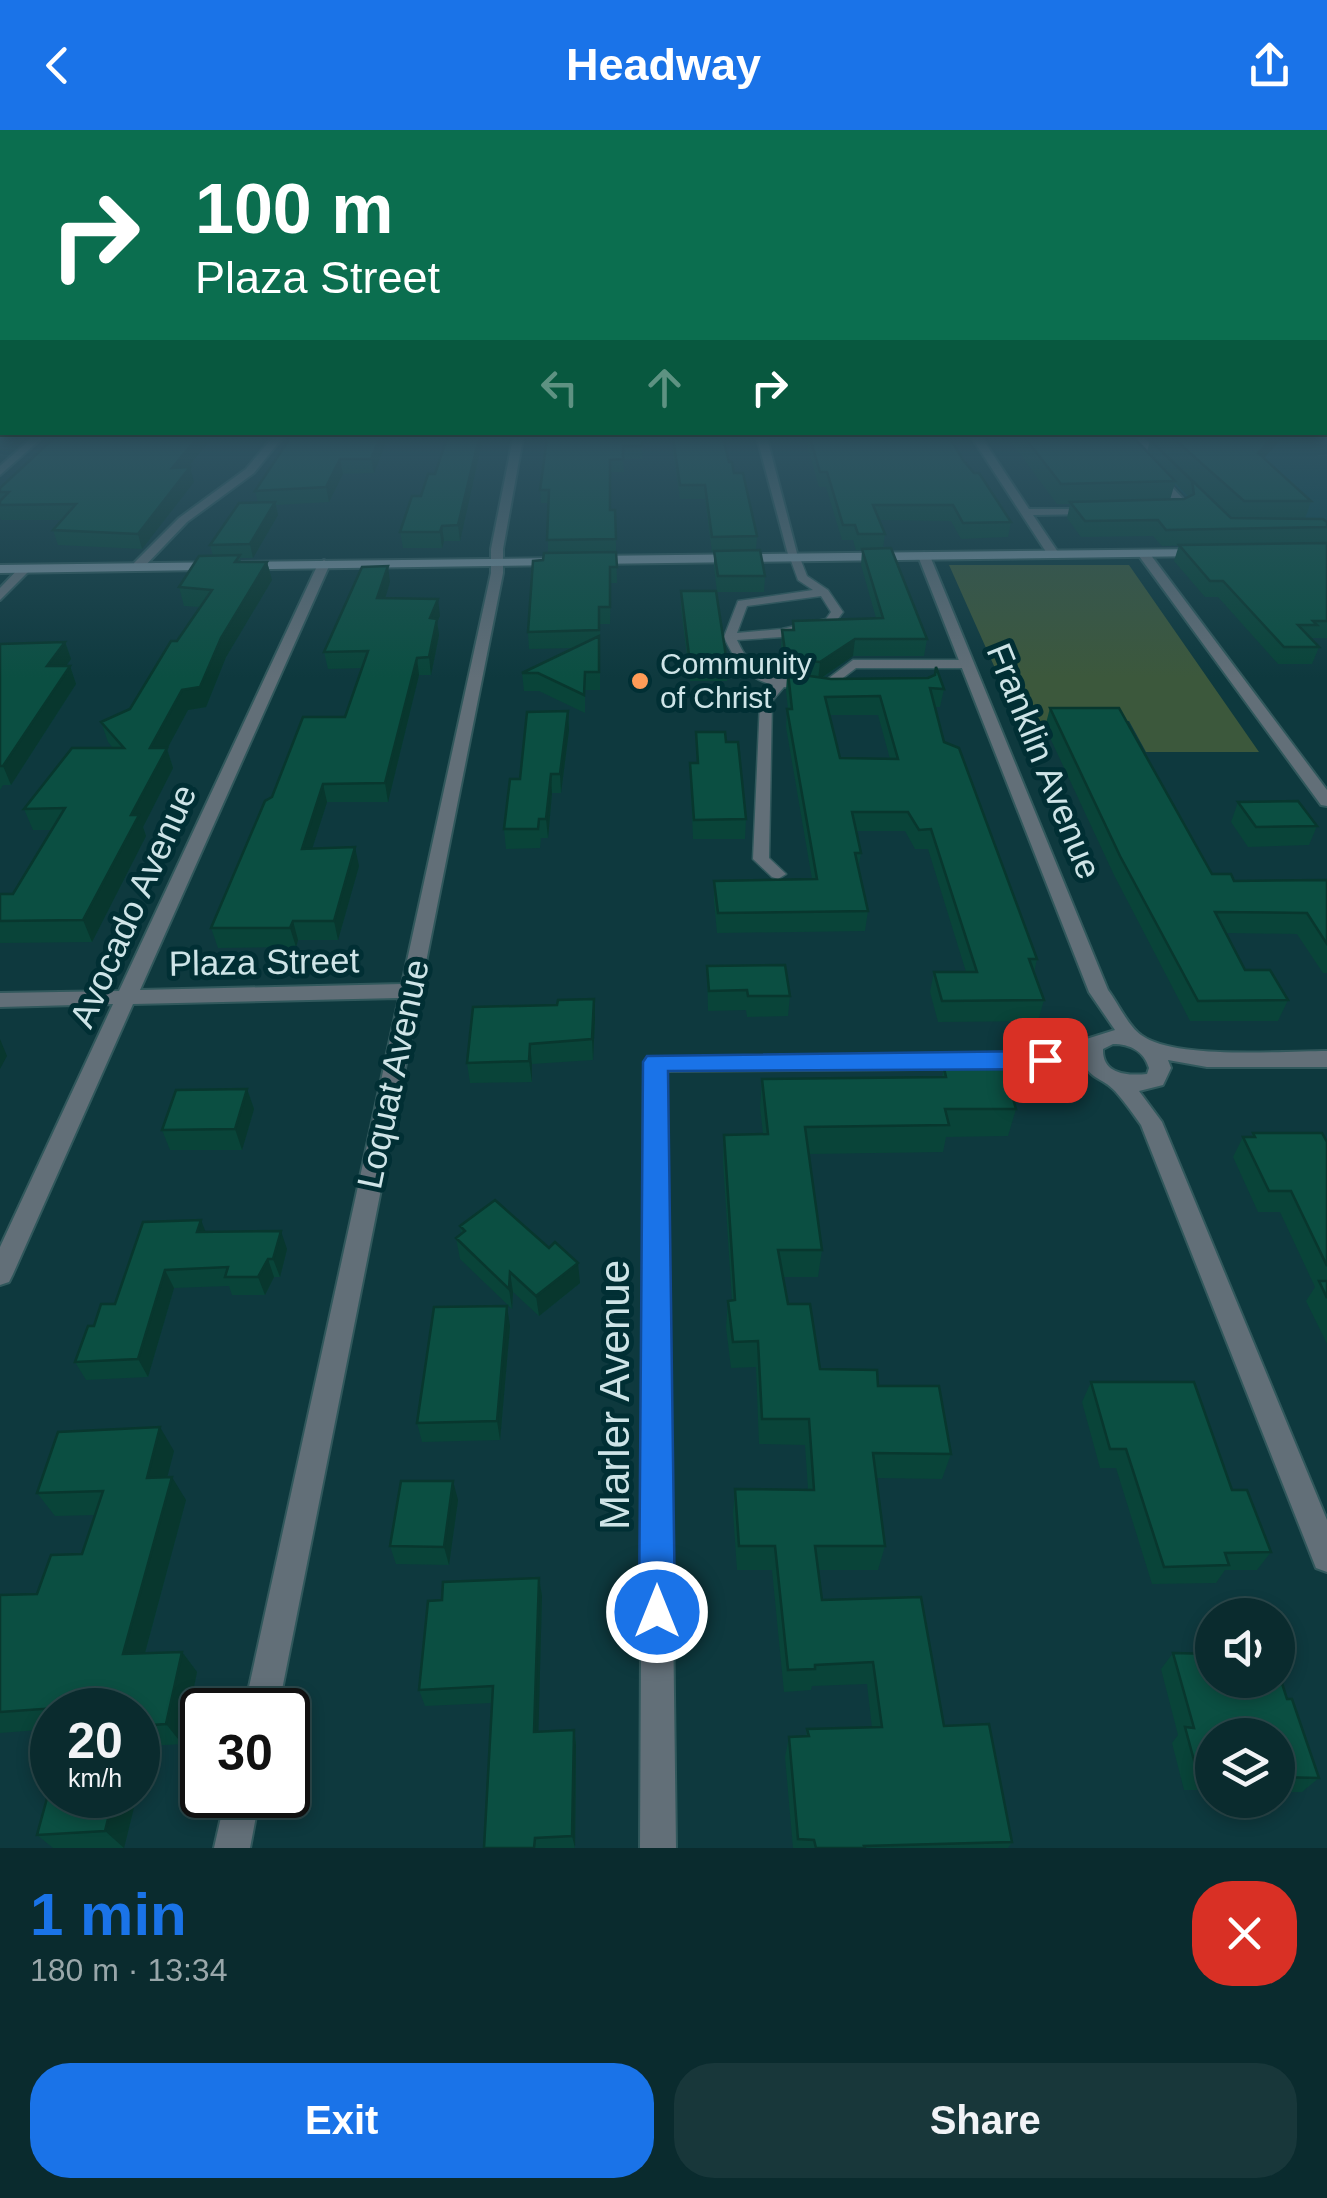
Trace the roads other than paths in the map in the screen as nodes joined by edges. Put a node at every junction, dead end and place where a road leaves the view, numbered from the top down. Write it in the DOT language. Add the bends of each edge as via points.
graph roads {
  1 [pos="184,518"];
  2 [pos="504,518"];
  3 [pos="784,518"];
  4 [pos="1030,518"];
  5 [pos="1220,552"];
  6 [pos="1144,553"];
  7 [pos="1054,554"];
  8 [pos="924,556"];
  9 [pos="795,558"];
  10 [pos="497,562"];
  11 [pos="324,564"];
  12 [pos="138,566"];
  13 [pos="0,568"];
  14 [pos="26,568"];
  15 [pos="824,592"];
  16 [pos="0,596"];
  17 [pos="730,637"];
  18 [pos="967,664"];
  19 [pos="782,683"];
  20 [pos="824,687"];
  21 [pos="840,687"];
  22 [pos="1327,801"];
  23 [pos="778,874"];
  24 [pos="410,992"];
  25 [pos="1099,992"];
  26 [pos="127,998"];
  27 [pos="0,1000"];
  28 [pos="1097,1043"];
  29 [pos="1141,1044"];
  30 [pos="1207,1059"];
  31 [pos="1327,1059"];
  32 [pos="1045,1060"];
  33 [pos="1157,1076"];
  34 [pos="1112,1079"];
  35 [pos="1150,1122"];
  36 [pos="0,1274"];
  37 [pos="1327,1557"];
  38 [pos="266,1688"];
  39 [pos="238,1818"];
  40 [pos="232,1848"];
  41 [pos="658,1848"];
  1 -- 12 [label="street"];
  2 -- 10 [label="street, Loquat Avenue"];
  3 -- 9 [label="street"];
  4 -- 7 [label="street"];
  5 -- 6 [label="main road"];
  6 -- 7 [label="main road"];
  6 -- 22 [label="street"];
  7 -- 8 [label="main road"];
  8 -- 9 [label="main road"];
  8 -- 18 [label="street, Franklin Avenue"];
  9 -- 10 [label="main road"];
  9 -- 15 [label="lane" via="802,578"];
  10 -- 11 [label="main road"];
  10 -- 24 [label="street, Loquat Avenue"];
  11 -- 12 [label="main road"];
  11 -- 26 [label="street, Avocado Avenue"];
  12 -- 14 [label="main road"];
  13 -- 14 [label="main road"];
  14 -- 16 [label="street"];
  15 -- 17 [label="lane" via="742,603"];
  15 -- 17 [label="lane" via="836,612 830,622"];
  17 -- 19 [label="lane" via="752,674"];
  18 -- 20 [label="lane" via="853,664"];
  18 -- 25 [label="street, Franklin Avenue"];
  19 -- 20 [label="lane"];
  19 -- 23 [label="lane" via="766,701 761,860"];
  20 -- 21 [label="lane"];
  24 -- 26 [label="street, Plaza Street"];
  24 -- 38 [label="street, Loquat Avenue"];
  25 -- 28 [label="street, Franklin Avenue"];
  25 -- 29 [label="street, Franklin Avenue"];
  26 -- 27 [label="street, Plaza Street"];
  26 -- 36 [label="street, Avocado Avenue"];
  28 -- 29 [label="street"];
  28 -- 32 [label="street"];
  28 -- 34 [label="street, Franklin Avenue" via="1092,1060"];
  29 -- 30 [label="street"];
  29 -- 33 [label="street, Franklin Avenue" via="1159,1062"];
  30 -- 31 [label="street"];
  30 -- 33 [label="street"];
  32 -- 34 [label="street"];
  32 -- 41 [label="street, Marler Avenue" via="655,1062"];
  33 -- 34 [label="street" via="1140,1084"];
  33 -- 35 [label="street"];
  34 -- 35 [label="street"];
  35 -- 37 [label="street"];
  39 -- 40 [label="street"];
}
